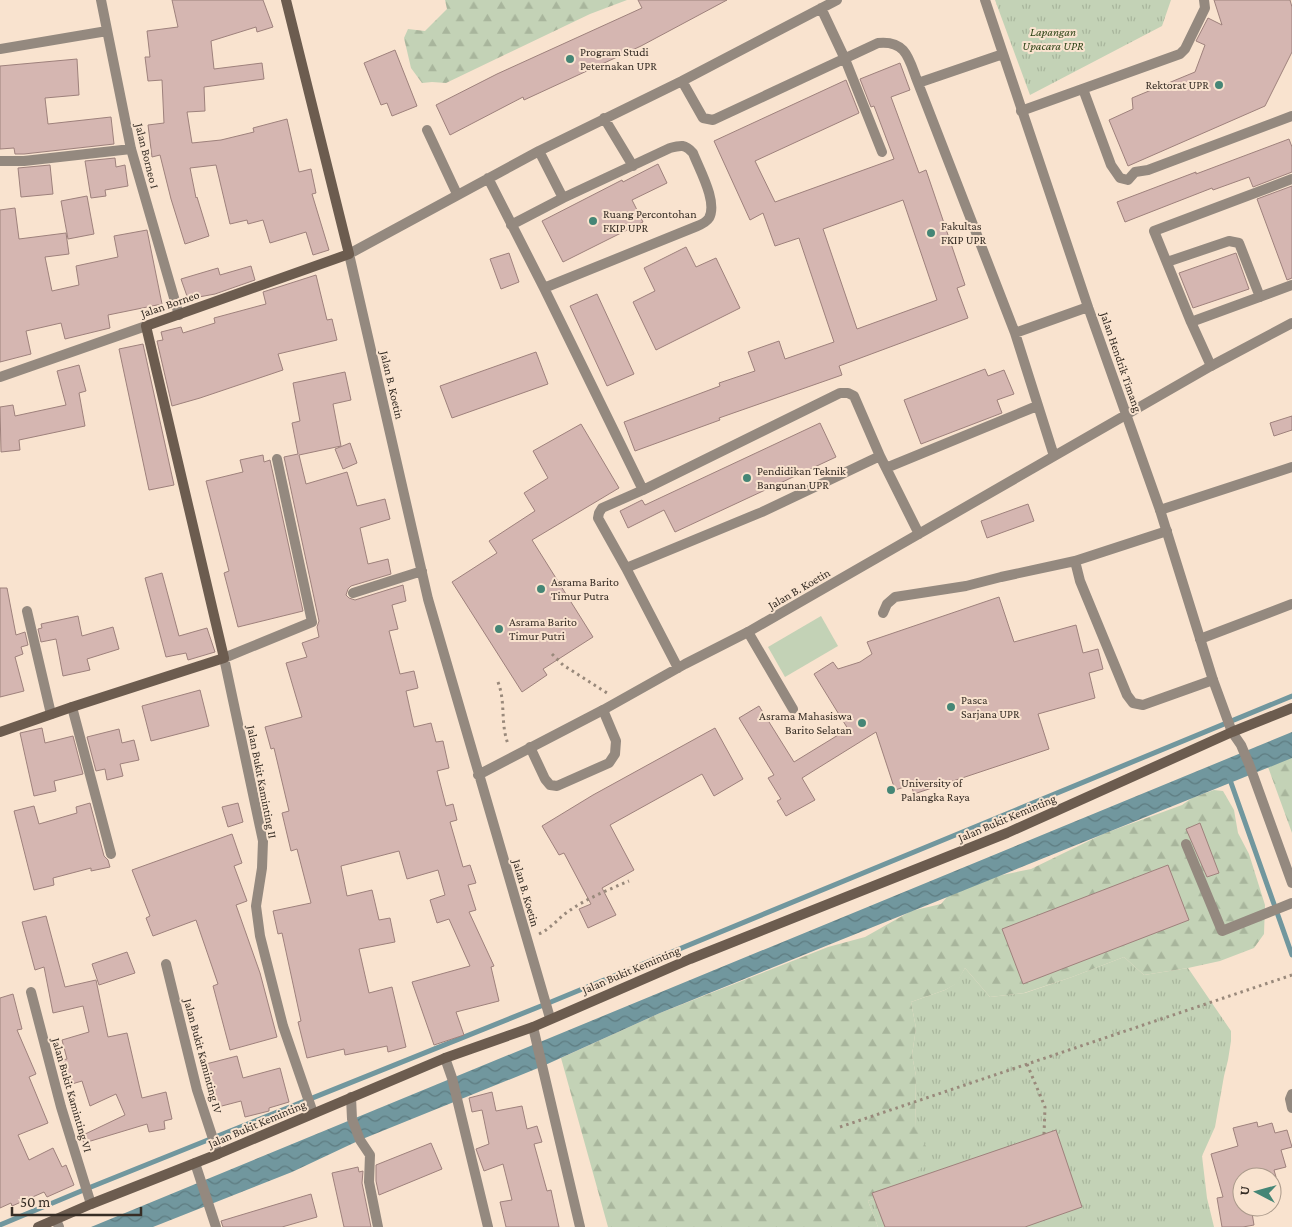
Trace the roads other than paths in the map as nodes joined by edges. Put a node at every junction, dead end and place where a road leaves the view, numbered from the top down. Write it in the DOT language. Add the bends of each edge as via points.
graph roads {
  1 [pos="101,0"];
  2 [pos="286,0"];
  3 [pos="837,0"];
  4 [pos="986,0"];
  5 [pos="1204,0"];
  6 [pos="821,8"];
  7 [pos="107,30"];
  8 [pos="0,49"];
  9 [pos="1003,54"];
  10 [pos="845,59"];
  11 [pos="682,81"];
  12 [pos="918,83"];
  13 [pos="1083,89"];
  14 [pos="1021,111"];
  15 [pos="1292,116"];
  16 [pos="604,118"];
  17 [pos="427,130"];
  18 [pos="131,149"];
  19 [pos="540,150"];
  20 [pos="882,152"];
  21 [pos="0,161"];
  22 [pos="633,166"];
  23 [pos="488,178"];
  24 [pos="1292,179"];
  25 [pos="457,194"];
  26 [pos="563,198"];
  27 [pos="511,225"];
  28 [pos="349,254"];
  29 [pos="1166,262"];
  30 [pos="1292,285"];
  31 [pos="544,288"];
  32 [pos="1260,297"];
  33 [pos="1088,307"];
  34 [pos="179,315"];
  35 [pos="1191,322"];
  36 [pos="1292,323"];
  37 [pos="146,326"];
  38 [pos="1015,333"];
  39 [pos="1211,366"];
  40 [pos="0,377"];
  41 [pos="1037,406"];
  42 [pos="1126,415"];
  43 [pos="880,456"];
  44 [pos="1054,456"];
  45 [pos="276,459"];
  46 [pos="1292,467"];
  47 [pos="886,468"];
  48 [pos="643,490"];
  49 [pos="1160,510"];
  50 [pos="1167,531"];
  51 [pos="919,534"];
  52 [pos="1075,561"];
  53 [pos="626,568"];
  54 [pos="422,571"];
  55 [pos="353,593"];
  56 [pos="1292,604"];
  57 [pos="27,611"];
  58 [pos="882,613"];
  59 [pos="748,632"];
  60 [pos="1200,638"];
  61 [pos="224,658"];
  62 [pos="678,668"];
  63 [pos="1214,680"];
  64 [pos="72,707"];
  65 [pos="1292,708"];
  66 [pos="793,709"];
  67 [pos="603,710"];
  68 [pos="51,714"];
  69 [pos="0,732"];
  70 [pos="1232,732"];
  71 [pos="530,747"];
  72 [pos="478,775"];
  73 [pos="1186,844"];
  74 [pos="112,854"];
  75 [pos="1292,883"];
  76 [pos="1288,904"];
  77 [pos="166,964"];
  78 [pos="31,992"];
  79 [pos="550,1018"];
  80 [pos="533,1027"];
  81 [pos="445,1058"];
  82 [pos="1292,1094"];
  83 [pos="352,1097"];
  84 [pos="1292,1108"];
  85 [pos="313,1113"];
  86 [pos="218,1154"];
  87 [pos="195,1163"];
  88 [pos="90,1204"];
  89 [pos="57,1223"];
  90 [pos="38,1227"];
  91 [pos="216,1227"];
  92 [pos="378,1227"];
  93 [pos="488,1227"];
  94 [pos="580,1227"];
  1 -- 7 [label="street, Jalan Borneo I"];
  2 -- 28 [label="main road, Jalan B. Koetin"];
  3 -- 6 [label="street"];
  4 -- 9 [label="street, Jalan Hendrik Timang"];
  5 -- 13 [label="street" via="1205,8 1180,54"];
  6 -- 10 [label="street"];
  6 -- 11 [label="street"];
  7 -- 8 [label="street"];
  7 -- 18 [label="street, Jalan Borneo I"];
  9 -- 12 [label="street"];
  9 -- 14 [label="street, Jalan Hendrik Timang"];
  10 -- 11 [label="street" via="712,120 703,118"];
  10 -- 12 [label="street" via="878,43 895,43 902,48"];
  10 -- 20 [label="street"];
  11 -- 16 [label="street"];
  12 -- 38 [label="street"];
  13 -- 14 [label="street"];
  13 -- 15 [label="street" via="1111,165 1120,178 1128,180 1136,172"];
  14 -- 33 [label="street, Jalan Hendrik Timang"];
  16 -- 19 [label="street"];
  16 -- 22 [label="street"];
  17 -- 25 [label="street"];
  18 -- 21 [label="street"];
  18 -- 34 [label="street, Jalan Borneo I"];
  19 -- 23 [label="street"];
  19 -- 26 [label="street"];
  22 -- 26 [label="street"];
  22 -- 31 [label="street" via="670,148 687,147 693,153 712,202 707,220"];
  23 -- 25 [label="street"];
  23 -- 27 [label="street"];
  24 -- 29 [label="street" via="1154,231"];
  25 -- 28 [label="street"];
  26 -- 27 [label="street"];
  27 -- 31 [label="street"];
  28 -- 34 [label="main road, Jalan Borneo"];
  28 -- 54 [label="street, Jalan B. Koetin"];
  29 -- 32 [label="street" via="1229,241 1239,243"];
  29 -- 35 [label="street"];
  30 -- 32 [label="street"];
  31 -- 48 [label="street"];
  32 -- 35 [label="street"];
  33 -- 38 [label="street"];
  33 -- 42 [label="street, Jalan Hendrik Timang"];
  34 -- 37 [label="main road, Jalan Borneo"];
  35 -- 39 [label="street"];
  36 -- 39 [label="street, Jalan B. Koetin"];
  37 -- 40 [label="street, Jalan Borneo"];
  37 -- 61 [label="main road"];
  38 -- 41 [label="street"];
  39 -- 42 [label="street, Jalan B. Koetin"];
  41 -- 44 [label="street"];
  41 -- 47 [label="street"];
  42 -- 44 [label="street, Jalan B. Koetin"];
  42 -- 49 [label="street, Jalan Hendrik Timang"];
  43 -- 47 [label="street"];
  43 -- 48 [label="street" via="854,396 840,393"];
  43 -- 53 [label="street" via="762,512"];
  44 -- 51 [label="street, Jalan B. Koetin"];
  45 -- 61 [label="street" via="312,622"];
  46 -- 49 [label="street"];
  47 -- 51 [label="street"];
  48 -- 53 [label="street" via="602,508 598,513"];
  49 -- 50 [label="street, Jalan Hendrik Timang"];
  50 -- 52 [label="street"];
  50 -- 60 [label="street, Jalan Hendrik Timang"];
  51 -- 59 [label="street, Jalan B. Koetin"];
  52 -- 58 [label="street" via="966,586 894,597"];
  52 -- 63 [label="street" via="1083,589 1133,703 1143,705"];
  53 -- 62 [label="street"];
  54 -- 55 [label="street"];
  54 -- 72 [label="street, Jalan B. Koetin"];
  56 -- 60 [label="street"];
  57 -- 68 [label="street"];
  59 -- 62 [label="street, Jalan B. Koetin"];
  59 -- 66 [label="street"];
  60 -- 63 [label="street, Jalan Hendrik Timang"];
  61 -- 64 [label="main road"];
  61 -- 85 [label="street, Jalan Bukit Kaminting II" via="263,841 256,906 260,936 283,1026"];
  62 -- 67 [label="street, Jalan B. Koetin"];
  63 -- 70 [label="street, Jalan Hendrik Timang"];
  64 -- 68 [label="main road"];
  64 -- 74 [label="street"];
  65 -- 70 [label="main road, Jalan Bukit Keminting"];
  67 -- 71 [label="street, Jalan B. Koetin"];
  67 -- 71 [label="street" via="616,741 615,754 609,763 565,784 550,785"];
  68 -- 69 [label="main road"];
  70 -- 75 [label="street, Jalan Hendrik Timang" via="1249,764"];
  70 -- 79 [label="main road, Jalan Bukit Keminting" via="1006,833"];
  71 -- 72 [label="street, Jalan B. Koetin"];
  72 -- 79 [label="street, Jalan B. Koetin"];
  73 -- 76 [label="street" via="1222,931"];
  77 -- 86 [label="street, Jalan Bukit Kaminting IV" via="197,1090"];
  78 -- 88 [label="street, Jalan Bukit Kaminting VI"];
  79 -- 80 [label="main road, Jalan Bukit Keminting"];
  80 -- 81 [label="main road, Jalan Bukit Keminting"];
  80 -- 94 [label="street"];
  81 -- 83 [label="main road, Jalan Bukit Keminting"];
  81 -- 93 [label="street"];
  82 -- 84 [label="street"];
  83 -- 85 [label="main road, Jalan Bukit Keminting"];
  83 -- 92 [label="street" via="352,1119 370,1155 369,1182"];
  85 -- 86 [label="main road, Jalan Bukit Keminting"];
  86 -- 87 [label="main road, Jalan Bukit Keminting"];
  87 -- 88 [label="main road, Jalan Bukit Keminting"];
  87 -- 91 [label="street"];
  88 -- 89 [label="main road, Jalan Bukit Keminting"];
  89 -- 90 [label="main road, Jalan Bukit Keminting"];
}
